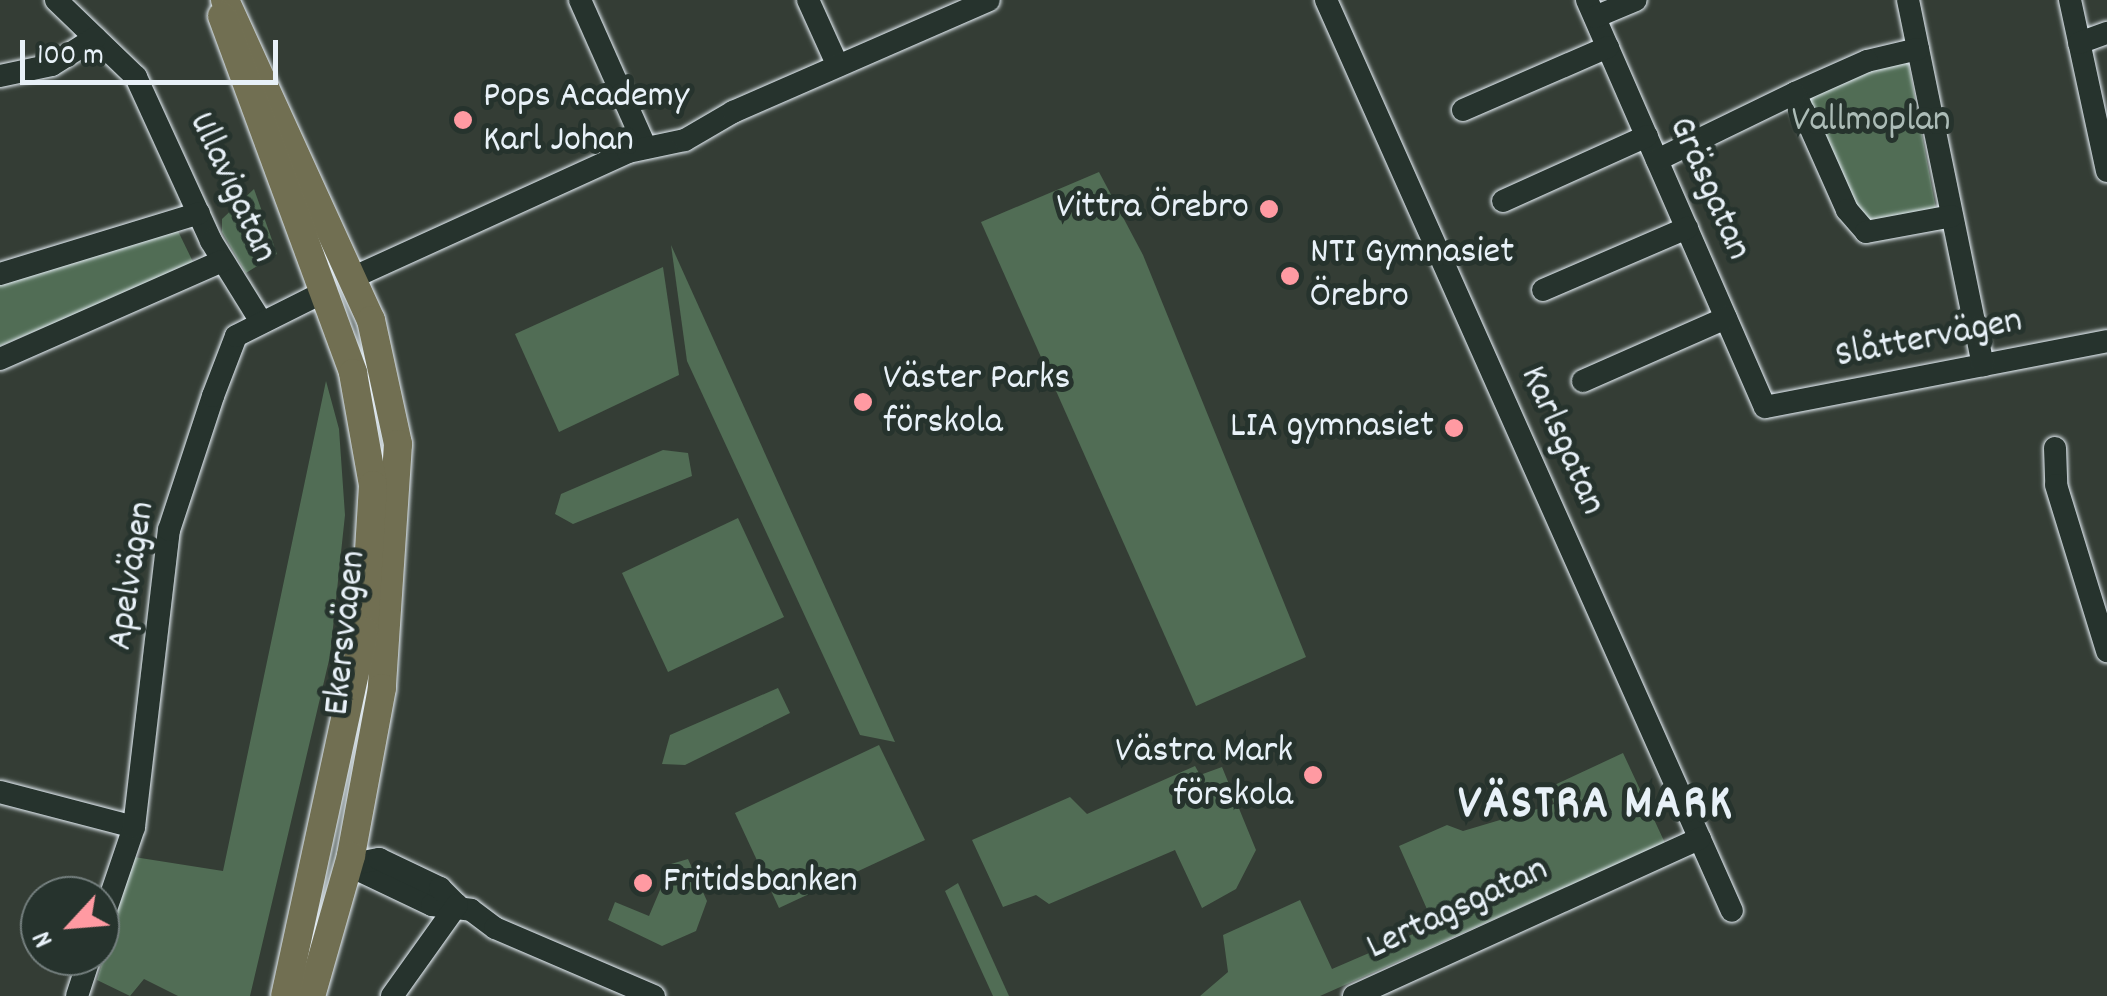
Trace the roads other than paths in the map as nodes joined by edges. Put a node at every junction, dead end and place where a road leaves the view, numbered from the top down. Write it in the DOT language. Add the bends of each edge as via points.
graph roads {
  1 [pos="56,0"];
  2 [pos="221,0"];
  3 [pos="580,0"];
  4 [pos="808,0"];
  5 [pos="988,0"];
  6 [pos="1326,0"];
  7 [pos="1636,0"];
  8 [pos="1908,0"];
  9 [pos="2070,0"];
  10 [pos="1591,8"];
  11 [pos="2107,33"];
  12 [pos="95,38"];
  13 [pos="2080,43"];
  14 [pos="1608,46"];
  15 [pos="1918,49"];
  16 [pos="838,66"];
  17 [pos="0,76"];
  18 [pos="1795,93"];
  19 [pos="1463,110"];
  20 [pos="1647,136"];
  21 [pos="645,146"];
  22 [pos="1657,160"];
  23 [pos="2107,171"];
  24 [pos="1503,200"];
  25 [pos="199,213"];
  26 [pos="1952,216"];
  27 [pos="1687,228"];
  28 [pos="222,261"];
  29 [pos="0,274"];
  30 [pos="354,277"];
  31 [pos="1543,290"];
  32 [pos="322,292"];
  33 [pos="1726,318"];
  34 [pos="260,320"];
  35 [pos="2107,341"];
  36 [pos="0,360"];
  37 [pos="1983,365"];
  38 [pos="1583,381"];
  39 [pos="1765,407"];
  40 [pos="2055,448"];
  41 [pos="2107,652"];
  42 [pos="0,792"];
  43 [pos="134,827"];
  44 [pos="1700,838"];
  45 [pos="320,856"];
  46 [pos="348,865"];
  47 [pos="117,876"];
  48 [pos="458,905"];
  49 [pos="1732,911"];
  50 [pos="284,996"];
  51 [pos="311,996"];
  52 [pos="392,996"];
  53 [pos="654,996"];
  54 [pos="1354,996"];
  1 -- 12 [label="street, Ullavigatan"];
  2 -- 30 [label="main road, Ekersvägen"];
  2 -- 32 [label="main road, Ekersvägen"];
  3 -- 21 [label="street"];
  4 -- 16 [label="street"];
  5 -- 16 [label="street"];
  6 -- 44 [label="street, Karlsgatan"];
  7 -- 10 [label="street"];
  8 -- 15 [label="street"];
  9 -- 13 [label="street"];
  10 -- 14 [label="street, Gräsgatan"];
  11 -- 13 [label="street"];
  12 -- 17 [label="street" via="52,64"];
  12 -- 25 [label="street, Ullavigatan" via="148,96"];
  13 -- 23 [label="street"];
  14 -- 19 [label="street"];
  14 -- 20 [label="street, Gräsgatan"];
  15 -- 18 [label="street" via="1866,61"];
  15 -- 26 [label="street"];
  16 -- 21 [label="street" via="685,140"];
  18 -- 22 [label="street"];
  18 -- 26 [label="street" via="1847,210 1866,232"];
  20 -- 22 [label="street, Gräsgatan"];
  20 -- 24 [label="street"];
  21 -- 30 [label="street"];
  22 -- 27 [label="street, Gräsgatan"];
  25 -- 28 [label="street, Ullavigatan"];
  25 -- 29 [label="street"];
  26 -- 37 [label="street"];
  27 -- 31 [label="street"];
  27 -- 33 [label="street, Gräsgatan"];
  28 -- 34 [label="street, Ullavigatan"];
  28 -- 36 [label="street"];
  30 -- 32 [label="main road"];
  30 -- 46 [label="main road, Ekersvägen" via="388,380 398,444 382,688"];
  32 -- 34 [label="street, Apelvägen"];
  32 -- 45 [label="main road, Ekersvägen" via="365,426 373,542 364,631"];
  33 -- 38 [label="street"];
  33 -- 39 [label="street, Gräsgatan"];
  34 -- 43 [label="street, Apelvägen" via="236,336 169,530"];
  35 -- 37 [label="street, Slåttervägen"];
  37 -- 39 [label="street, Slåttervägen"];
  40 -- 41 [label="street" via="2056,486"];
  42 -- 43 [label="street"];
  43 -- 47 [label="street, Apelvägen"];
  44 -- 49 [label="street, Karlsgatan"];
  44 -- 54 [label="street, Lertagsgatan"];
  45 -- 46 [label="main road"];
  45 -- 50 [label="main road, Ekersvägen"];
  46 -- 48 [label="street" via="432,904"];
  46 -- 51 [label="main road, Ekersvägen"];
  48 -- 52 [label="street"];
  48 -- 53 [label="street" via="494,928"];
}
